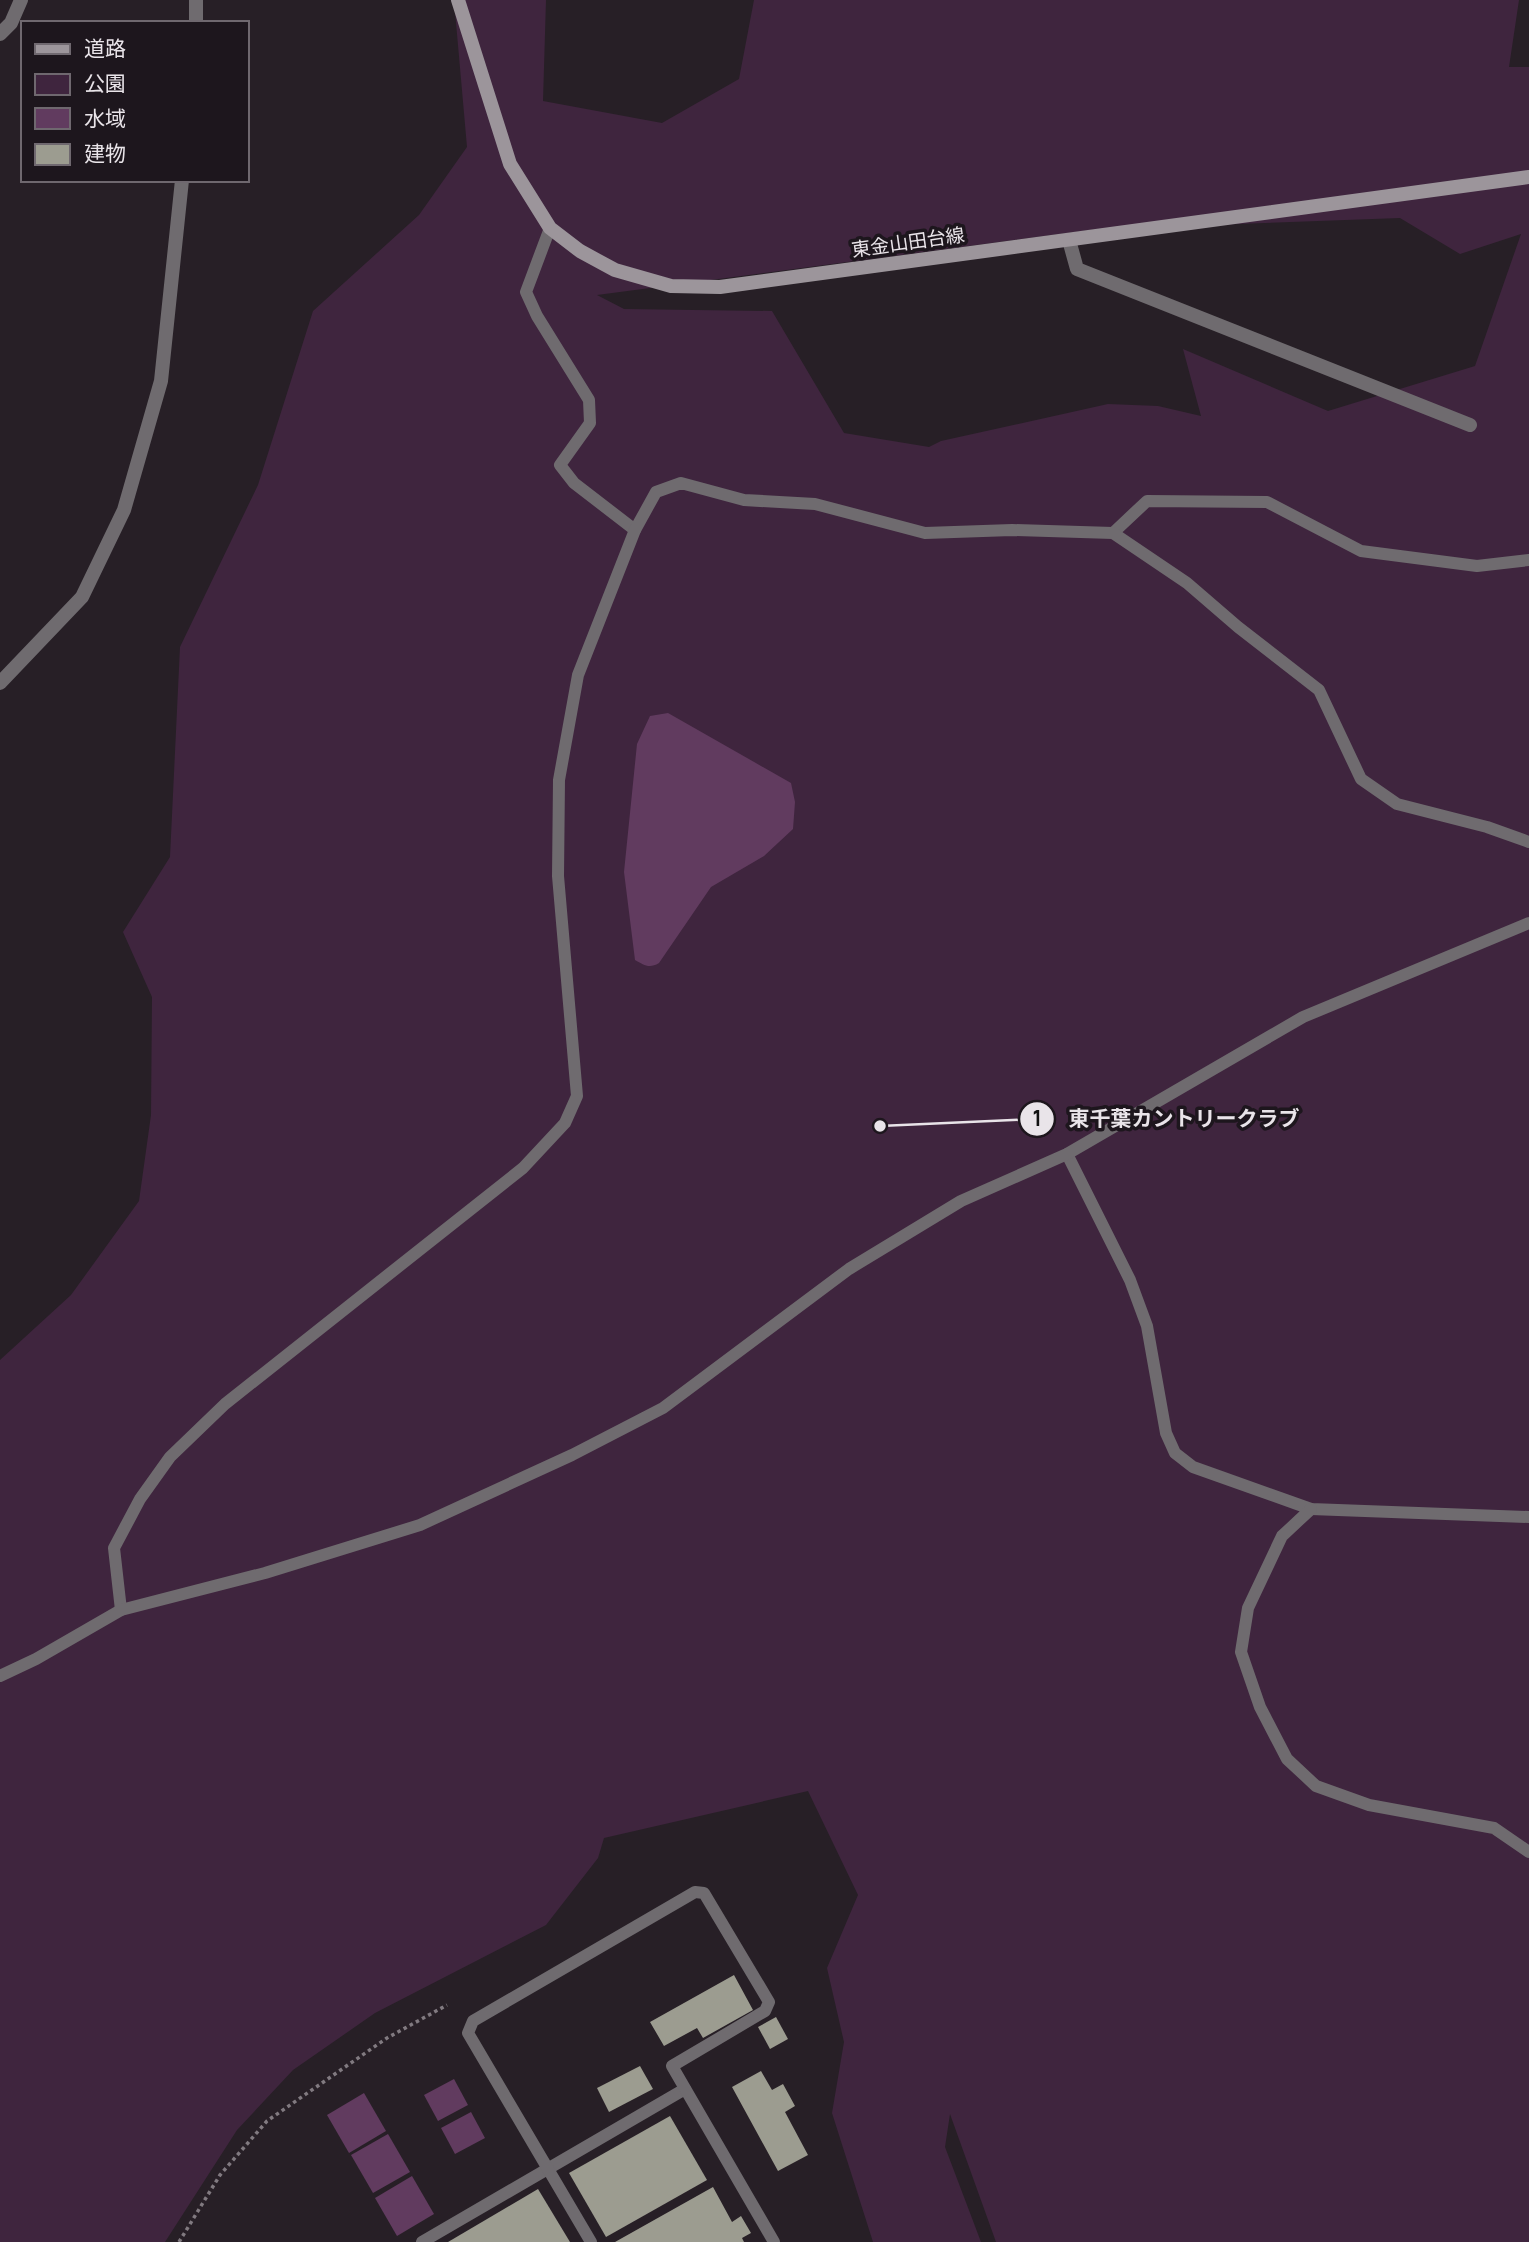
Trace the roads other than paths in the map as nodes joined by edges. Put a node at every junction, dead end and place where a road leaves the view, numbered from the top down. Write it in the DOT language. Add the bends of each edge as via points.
graph roads {
  1 [pos="21,0"];
  2 [pos="196,0"];
  3 [pos="458,0"];
  4 [pos="197,21"];
  5 [pos="0,34"];
  6 [pos="1529,177"];
  7 [pos="182,182"];
  8 [pos="550,228"];
  9 [pos="1069,240"];
  10 [pos="1470,425"];
  11 [pos="635,530"];
  12 [pos="1113,533"];
  13 [pos="1529,561"];
  14 [pos="0,683"];
  15 [pos="1529,842"];
  16 [pos="1529,923"];
  17 [pos="1067,1154"];
  18 [pos="1311,1509"];
  19 [pos="1529,1517"];
  20 [pos="121,1610"];
  21 [pos="0,1676"];
  22 [pos="1529,1852"];
  23 [pos="685,2089"];
  24 [pos="547,2169"];
  25 [pos="422,2242"];
  26 [pos="591,2242"];
  27 [pos="774,2242"];
  1 -- 5 [label="street" via="11,23"];
  2 -- 4 [label="street"];
  3 -- 8 [label="main road, 東金山田台線" via="510,164"];
  6 -- 9 [label="main road, 東金山田台線"];
  7 -- 14 [label="street" via="161,381 124,510 82,597"];
  8 -- 9 [label="main road, 東金山田台線" via="615,270 671,286 720,287"];
  8 -- 11 [label="lane" via="526,292 589,400 590,422 560,465 574,483"];
  9 -- 10 [label="street" via="1077,269"];
  11 -- 12 [label="lane" via="656,492 681,483 744,500 815,504 925,533"];
  11 -- 20 [label="lane" via="578,675 559,780 558,876 577,1096 565,1123 523,1168 225,1404 170,1457 140,1499 114,1548"];
  12 -- 13 [label="lane" via="1147,501 1267,502 1361,551 1477,566"];
  12 -- 15 [label="lane" via="1187,583 1319,690 1362,779 1397,804"];
  16 -- 17 [label="lane" via="1303,1017"];
  17 -- 18 [label="lane" via="1130,1280 1147,1326 1166,1433 1175,1453 1193,1467"];
  17 -- 20 [label="lane" via="961,1201 849,1269 663,1408 572,1454 420,1525 265,1573"];
  18 -- 19 [label="lane"];
  18 -- 22 [label="lane" via="1282,1536 1248,1608 1241,1652 1260,1707 1287,1759 1316,1786 1369,1805 1494,1828"];
  20 -- 21 [label="lane"];
  23 -- 24 [label="lane"];
  23 -- 24 [label="lane" via="672,2066 765,2011 769,2002 704,1893 695,1892 473,2021 468,2033"];
  23 -- 27 [label="lane"];
  24 -- 25 [label="lane"];
  24 -- 26 [label="lane"];
}
